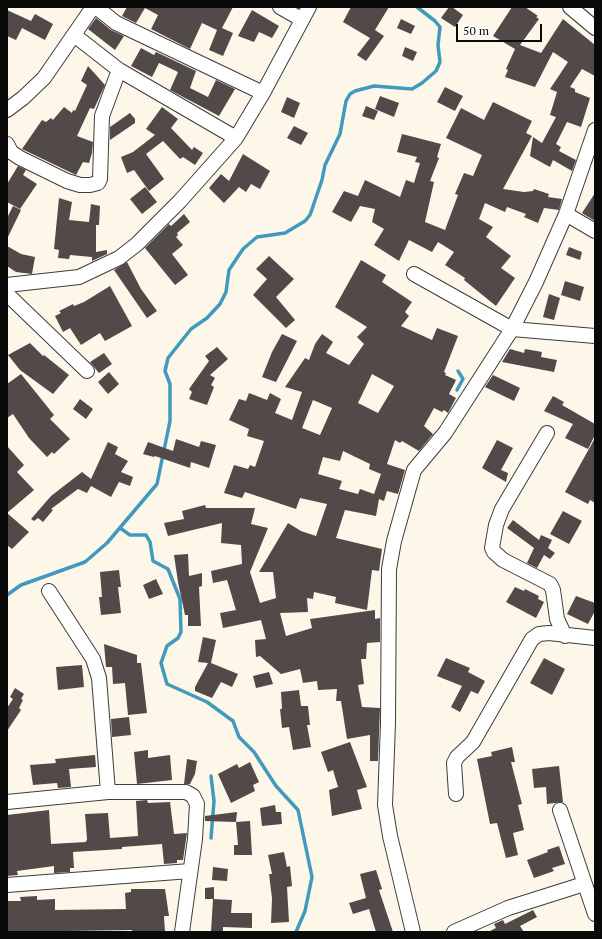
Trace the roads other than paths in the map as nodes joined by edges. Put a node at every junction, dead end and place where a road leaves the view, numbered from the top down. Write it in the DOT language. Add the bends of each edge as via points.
graph roads {
  1 [pos="95,7"];
  2 [pos="280,7"];
  3 [pos="309,7"];
  4 [pos="570,7"];
  5 [pos="301,19"];
  6 [pos="595,28"];
  7 [pos="74,35"];
  8 [pos="119,70"];
  9 [pos="263,93"];
  10 [pos="7,110"];
  11 [pos="7,118"];
  12 [pos="595,130"];
  13 [pos="236,138"];
  14 [pos="7,144"];
  15 [pos="566,214"];
  16 [pos="595,231"];
  17 [pos="414,274"];
  18 [pos="7,285"];
  19 [pos="7,294"];
  20 [pos="512,328"];
  21 [pos="595,336"];
  22 [pos="87,371"];
  23 [pos="546,433"];
  24 [pos="49,591"];
  25 [pos="565,636"];
  26 [pos="595,638"];
  27 [pos="108,792"];
  28 [pos="456,794"];
  29 [pos="7,802"];
  30 [pos="560,810"];
  31 [pos="190,871"];
  32 [pos="584,884"];
  33 [pos="7,885"];
  34 [pos="595,914"];
  35 [pos="182,932"];
  36 [pos="413,932"];
  37 [pos="454,932"];
  1 -- 7 [label="street"];
  1 -- 9 [label="street" via="122,27"];
  2 -- 5 [label="street"];
  3 -- 5 [label="street"];
  4 -- 6 [label="street"];
  5 -- 9 [label="street"];
  7 -- 8 [label="street"];
  7 -- 10 [label="street" via="44,78"];
  8 -- 13 [label="street"];
  8 -- 14 [label="street" via="102,116 98,183 80,185 67,181 20,158 11,152"];
  9 -- 13 [label="street"];
  10 -- 11 [label="street"];
  12 -- 15 [label="street"];
  13 -- 18 [label="street" via="180,201 137,244 119,258 79,277"];
  15 -- 16 [label="street"];
  15 -- 20 [label="street"];
  17 -- 20 [label="street"];
  19 -- 22 [label="street"];
  20 -- 21 [label="street"];
  20 -- 36 [label="street" via="445,433 414,470 394,540 389,569 385,805"];
  23 -- 25 [label="street" via="502,509 494,532 492,548 503,560 550,584 557,619"];
  24 -- 27 [label="street" via="93,659 99,678"];
  25 -- 26 [label="street"];
  25 -- 28 [label="street" via="539,634 532,639 474,742 454,763"];
  27 -- 29 [label="street"];
  27 -- 31 [label="street" via="186,792 193,796 197,804"];
  30 -- 32 [label="street"];
  31 -- 33 [label="street"];
  31 -- 35 [label="street"];
  32 -- 34 [label="street"];
  32 -- 37 [label="street" via="508,908"];
}
